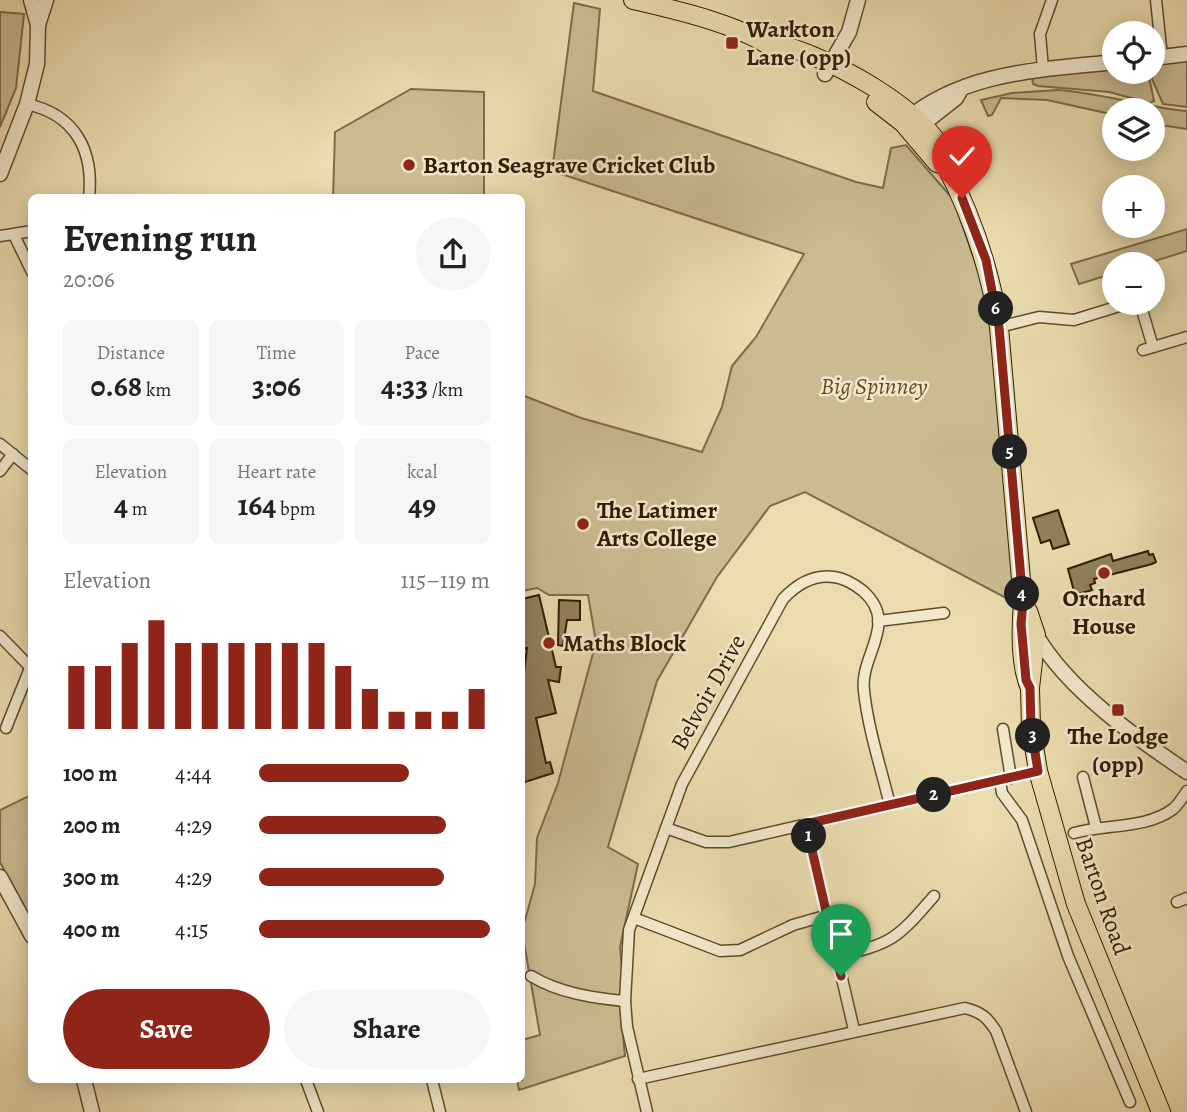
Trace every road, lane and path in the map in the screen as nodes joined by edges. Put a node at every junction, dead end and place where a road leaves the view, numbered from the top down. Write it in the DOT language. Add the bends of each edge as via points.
graph roads {
  1 [pos="31,0"];
  2 [pos="46,0"];
  3 [pos="633,0"];
  4 [pos="858,0"];
  5 [pos="1052,0"];
  6 [pos="1156,0"];
  7 [pos="1157,21"];
  8 [pos="38,24"];
  9 [pos="1187,54"];
  10 [pos="1165,57"];
  11 [pos="1102,63"];
  12 [pos="827,69"];
  13 [pos="1043,69"];
  14 [pos="27,104"];
  15 [pos="912,124"];
  16 [pos="0,174"];
  17 [pos="89,194"];
  18 [pos="28,232"];
  19 [pos="14,235"];
  20 [pos="0,236"];
  21 [pos="28,264"];
  22 [pos="1102,311"];
  23 [pos="1142,315"];
  24 [pos="999,327"];
  25 [pos="1187,337"];
  26 [pos="0,444"];
  27 [pos="13,454"];
  28 [pos="28,467"];
  29 [pos="0,471"];
  30 [pos="944,613"];
  31 [pos="878,621"];
  32 [pos="0,636"];
  33 [pos="1034,646"];
  34 [pos="28,666"];
  35 [pos="28,676"];
  36 [pos="6,728"];
  37 [pos="1003,729"];
  38 [pos="1038,771"];
  39 [pos="1187,772"];
  40 [pos="1083,777"];
  41 [pos="1005,780"];
  42 [pos="1187,791"];
  43 [pos="890,805"];
  44 [pos="806,824"];
  45 [pos="1096,827"];
  46 [pos="666,828"];
  47 [pos="1074,833"];
  48 [pos="0,877"];
  49 [pos="934,896"];
  50 [pos="828,915"];
  51 [pos="634,918"];
  52 [pos="28,929"];
  53 [pos="837,956"];
  54 [pos="531,976"];
  55 [pos="625,1000"];
  56 [pos="853,1030"];
  57 [pos="638,1079"];
  58 [pos="84,1083"];
  59 [pos="307,1083"];
  60 [pos="436,1083"];
  61 [pos="1130,1102"];
  62 [pos="314,1111"];
  63 [pos="92,1112"];
  64 [pos="440,1112"];
  65 [pos="646,1112"];
  66 [pos="1026,1112"];
  67 [pos="1161,1112"];
  1 -- 8 [label="street"];
  2 -- 8 [label="street"];
  3 -- 12 [label="main road, Barton Road" via="684,13"];
  4 -- 12 [label="street" via="849,32"];
  5 -- 13 [label="street" via="1040,34"];
  6 -- 7 [label="street"];
  8 -- 14 [label="street" via="37,64"];
  9 -- 10 [label="street"];
  11 -- 13 [label="street"];
  12 -- 15 [label="main road, Barton Road"];
  13 -- 15 [label="street" via="995,77 960,91 956,98"];
  14 -- 16 [label="street"];
  14 -- 17 [label="street" via="52,112 80,139 89,165"];
  15 -- 24 [label="main road, Barton Road" via="937,163 946,166 975,226"];
  18 -- 19 [label="street"];
  19 -- 20 [label="street"];
  19 -- 21 [label="street"];
  22 -- 24 [label="street" via="1074,320 1039,317"];
  23 -- 25 [label="street" via="1148,349"];
  24 -- 33 [label="main road, Barton Road" via="1023,602"];
  26 -- 27 [label="street"];
  27 -- 28 [label="street"];
  27 -- 29 [label="street"];
  30 -- 31 [label="street"];
  31 -- 43 [label="street" via="863,687"];
  31 -- 46 [label="street, Belvoir Drive" via="872,602 847,580 825,576 792,589 682,784"];
  32 -- 34 [label="street"];
  33 -- 38 [label="main road, Barton Road" via="1026,680"];
  33 -- 39 [label="street" via="1091,699"];
  35 -- 36 [label="street"];
  37 -- 41 [label="street, Barton Road"];
  38 -- 41 [label="street"];
  38 -- 67 [label="main road, Barton Road" via="1076,904"];
  40 -- 45 [label="street"];
  41 -- 43 [label="street"];
  41 -- 61 [label="street, Barton Road" via="1002,793 1022,820 1068,956"];
  42 -- 45 [label="street" via="1173,809 1144,822"];
  43 -- 44 [label="street"];
  44 -- 46 [label="street" via="717,844"];
  44 -- 50 [label="street"];
  45 -- 47 [label="street"];
  46 -- 51 [label="street, Belvoir Drive"];
  48 -- 52 [label="street"];
  49 -- 53 [label="street" via="889,942"];
  50 -- 51 [label="street" via="793,925 740,950 720,951"];
  50 -- 53 [label="street"];
  51 -- 55 [label="street, Belvoir Drive" via="629,930"];
  53 -- 56 [label="street"];
  54 -- 55 [label="street" via="554,988 598,999"];
  55 -- 57 [label="street, Belvoir Drive"];
  56 -- 57 [label="street"];
  56 -- 66 [label="street" via="965,1008 979,1011 996,1031"];
  57 -- 65 [label="street, Belvoir Drive"];
  58 -- 63 [label="street"];
  59 -- 62 [label="street"];
  60 -- 64 [label="street"];
}
